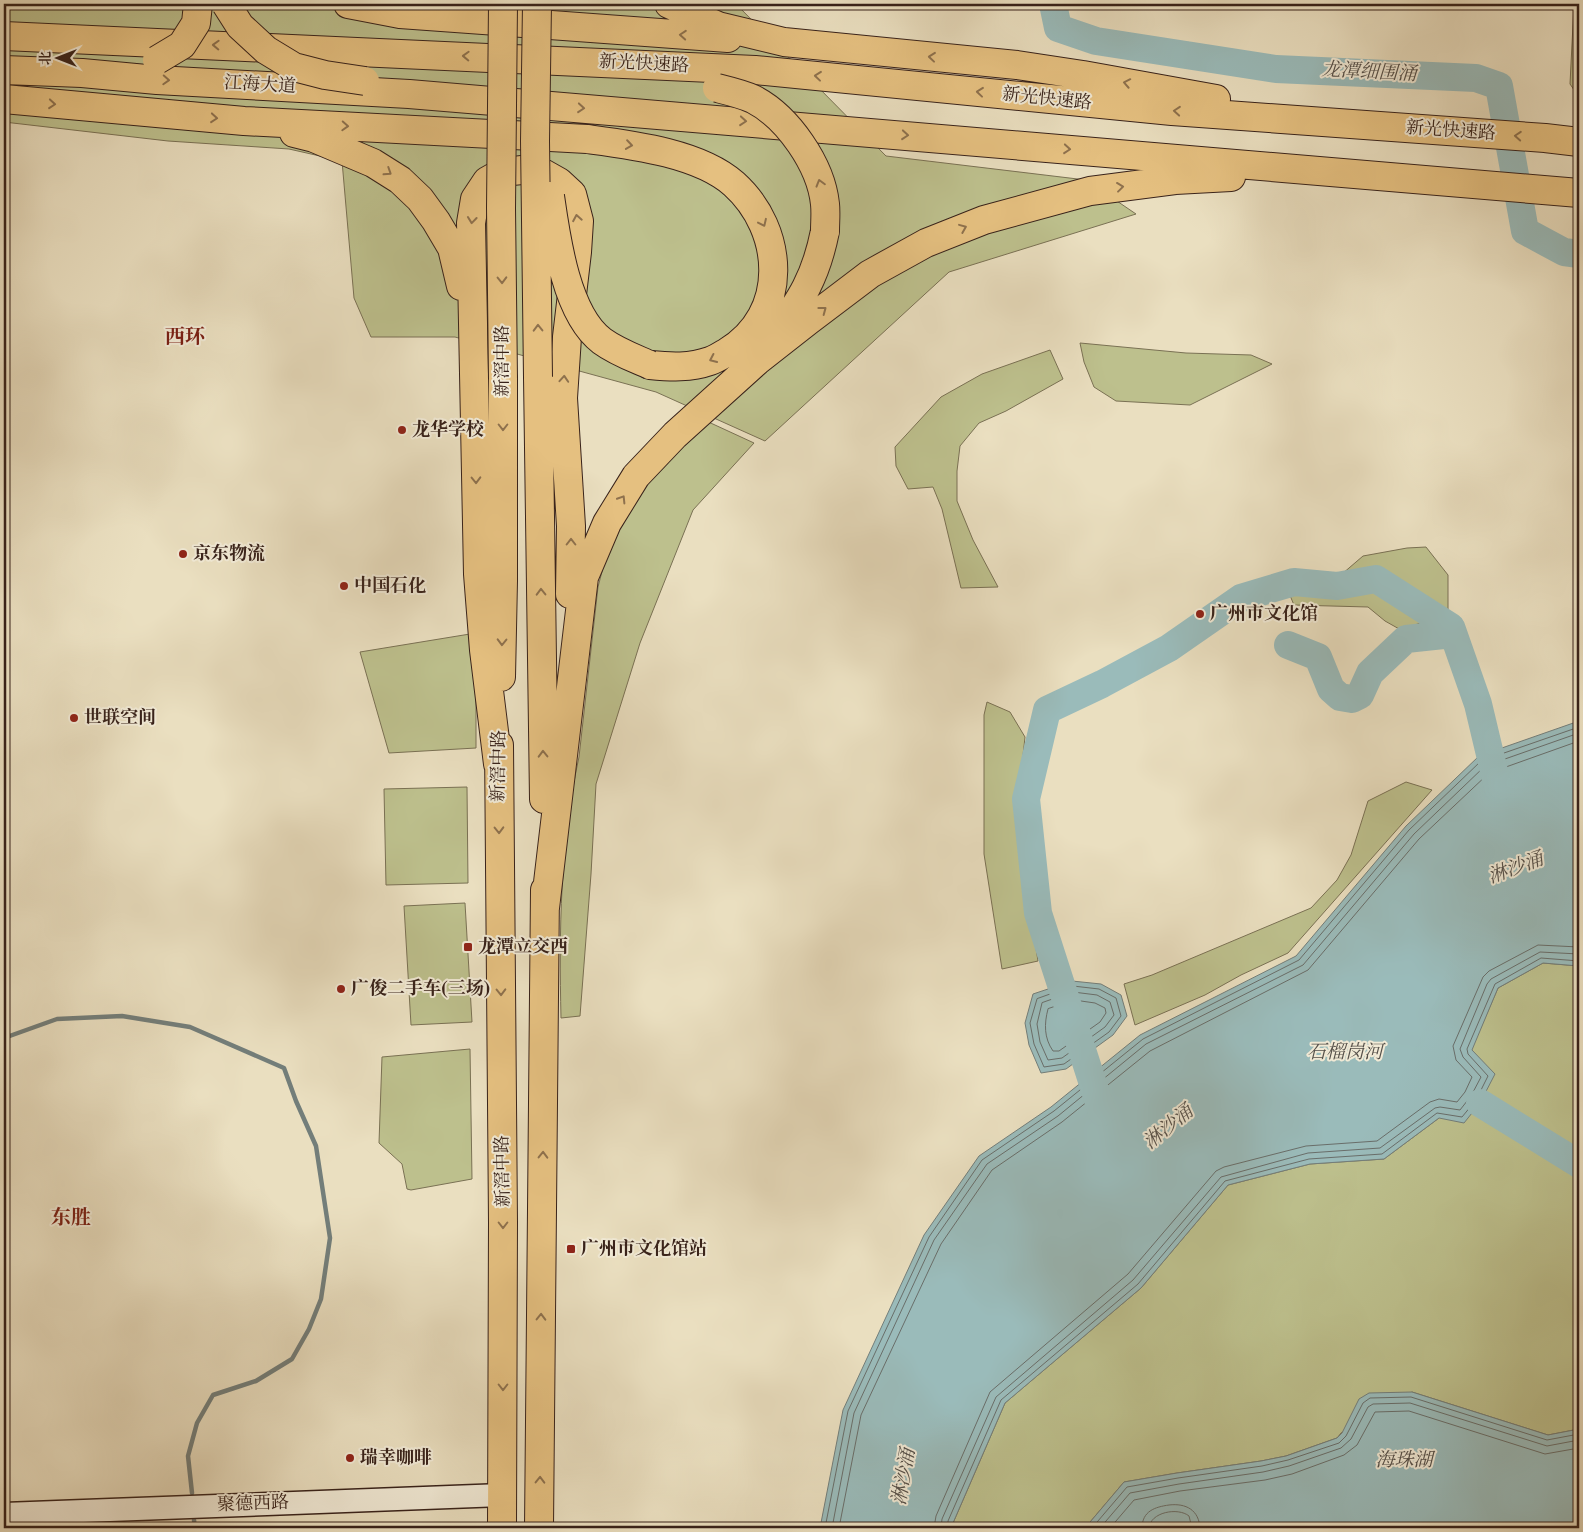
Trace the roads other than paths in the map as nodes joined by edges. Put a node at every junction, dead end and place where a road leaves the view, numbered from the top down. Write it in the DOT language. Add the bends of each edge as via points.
graph roads {
  1 [pos="198,4"];
  2 [pos="226,4"];
  3 [pos="348,4"];
  4 [pos="493,4"];
  5 [pos="503,4"];
  6 [pos="537,4"];
  7 [pos="669,4"];
  8 [pos="4,36"];
  9 [pos="784,42"];
  10 [pos="509,68"];
  11 [pos="4,70"];
  12 [pos="82,73"];
  13 [pos="525,98"];
  14 [pos="4,99"];
  15 [pos="244,121"];
  16 [pos="1348,124"];
  17 [pos="1579,142"];
  18 [pos="1333,173"];
  19 [pos="1579,192"];
  20 [pos="757,361"];
  21 [pos="475,414"];
  22 [pos="566,730"];
  23 [pos="498,764"];
  24 [pos="545,908"];
  25 [pos="502,1495"];
  26 [pos="4,1514"];
  27 [pos="502,1528"];
  28 [pos="539,1528"];
  1 -- 12 [label="highway, bridge" via="196,23 182,45 157,60 126,68"];
  2 -- 13 [label="highway, bridge" via="246,32 266,50 294,67 365,81"];
  9 -- 3 [label="highway, one-way" via="400,14"];
  4 -- 10 [label="highway, bridge"];
  5 -- 10 [label="highway, 新滘中路, bridge"];
  6 -- 13 [label="highway, 新滘中路, bridge"];
  7 -- 9 [label="highway" via="718,26"];
  10 -- 8 [label="highway, one-way"];
  16 -- 9 [label="highway, one-way" via="1017,65"];
  16 -- 10 [label="highway, 新光快速路, one-way" via="1162,110 755,70"];
  20 -- 10 [label="highway, one-way, bridge" via="810,282 825,231 825,204 819,178 808,154 794,135 771,111 754,100 717,88"];
  10 -- 23 [label="highway, 新滘中路, one-way, bridge" via="502,208 503,581"];
  11 -- 12 [label="highway, 江海大道"];
  12 -- 13 [label="highway, 江海大道, one-way" via="157,80"];
  15 -- 13 [label="highway, one-way, bridge" via="587,139 677,155 733,182 752,202 766,227 773,257 772,285 766,309 754,330 711,361 681,368 650,365 624,355 601,340 585,321 561,260 553,219"];
  13 -- 18 [label="highway, one-way"];
  24 -- 13 [label="highway, 新滘中路, one-way, bridge" via="538,377"];
  14 -- 15 [label="highway, one-way"];
  15 -- 21 [label="highway, one-way" via="314,138 373,163 400,180 420,199 452,248 458,269"];
  17 -- 16 [label="highway, 新光快速路, one-way"];
  18 -- 19 [label="highway"];
  20 -- 18 [label="highway, one-way" via="870,274 926,243 984,220 1090,191 1174,180"];
  22 -- 20 [label="highway, one-way" via="584,577 607,523 636,476 675,435"];
  22 -- 21 [label="highway, one-way" via="571,526 563,398 579,221 572,194 543,173 504,172 487,181 475,199 471,223"];
  21 -- 23 [label="highway, one-way" via="478,574"];
  22 -- 24 [label="highway"];
  23 -- 25 [label="highway, 新滘中路, one-way" via="504,1222"];
  28 -- 24 [label="highway, 新滘中路, one-way"];
  25 -- 26 [label="street, 聚德西路"];
  25 -- 27 [label="highway, 新滘中路"];
}
